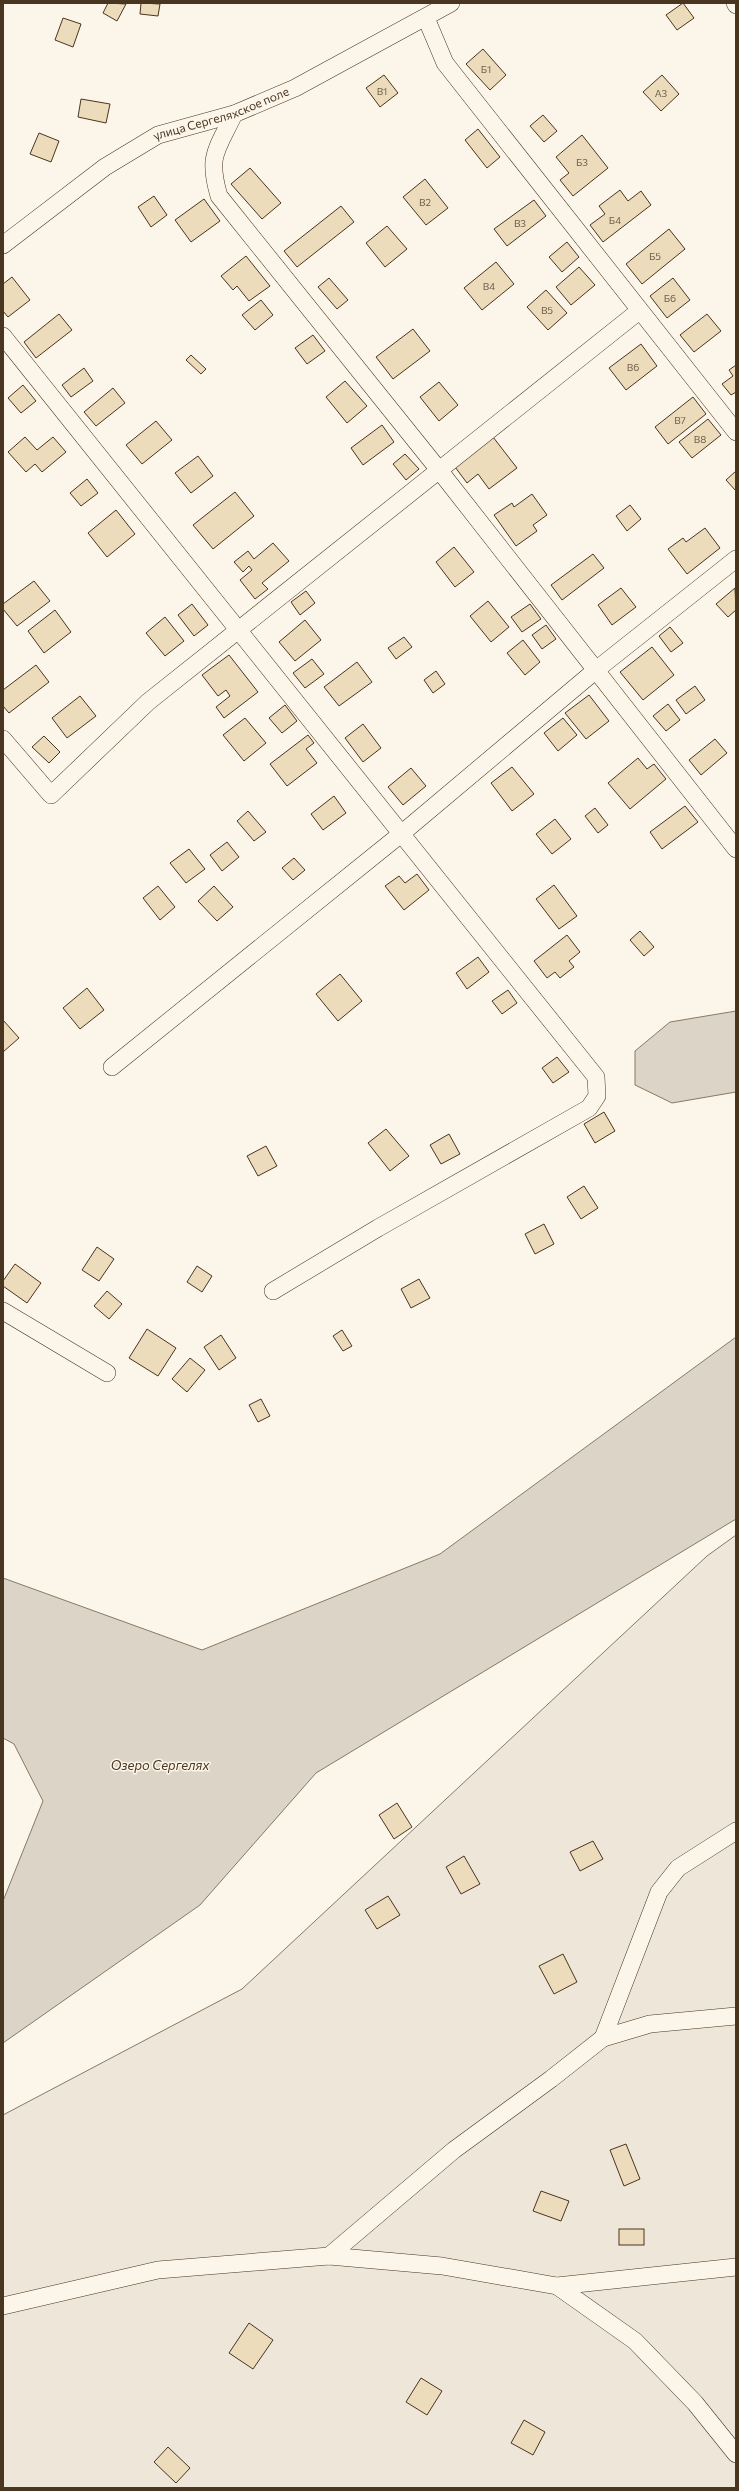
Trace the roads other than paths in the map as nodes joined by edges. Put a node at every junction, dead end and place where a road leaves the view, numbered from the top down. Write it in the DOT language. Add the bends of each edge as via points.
graph roads {
  1 [pos="451,3"];
  2 [pos="426,18"];
  3 [pos="234,114"];
  4 [pos="3,245"];
  5 [pos="639,311"];
  6 [pos="3,336"];
  7 [pos="736,432"];
  8 [pos="439,470"];
  9 [pos="736,560"];
  10 [pos="238,630"];
  11 [pos="596,670"];
  12 [pos="3,739"];
  13 [pos="401,834"];
  14 [pos="736,849"];
  15 [pos="112,1067"];
  16 [pos="273,1291"];
  17 [pos="3,1311"];
  18 [pos="107,1373"];
  19 [pos="736,1830"];
  20 [pos="736,2016"];
  21 [pos="603,2038"];
  22 [pos="329,2256"];
  23 [pos="736,2267"];
  24 [pos="557,2286"];
  25 [pos="3,2306"];
  26 [pos="736,2454"];
  1 -- 2 [label="street, улица Сергеляхское поле"];
  2 -- 3 [label="street, улица Сергеляхское поле" via="295,88"];
  2 -- 5 [label="street" via="445,62"];
  3 -- 4 [label="street, улица Сергеляхское поле" via="158,135 105,166"];
  3 -- 8 [label="street" via="212,158 213,175 219,196"];
  5 -- 7 [label="street"];
  5 -- 8 [label="street"];
  6 -- 10 [label="street"];
  8 -- 10 [label="street"];
  8 -- 11 [label="street"];
  9 -- 11 [label="street"];
  10 -- 12 [label="street" via="148,702 51,795"];
  10 -- 13 [label="street"];
  11 -- 13 [label="street"];
  11 -- 14 [label="street"];
  13 -- 15 [label="street"];
  13 -- 16 [label="street" via="596,1078 597,1096 589,1108"];
  17 -- 18 [label="street"];
  19 -- 21 [label="street" via="678,1868 659,1892"];
  20 -- 21 [label="street" via="650,2024"];
  21 -- 22 [label="street" via="454,2150"];
  22 -- 24 [label="street" via="442,2266"];
  22 -- 25 [label="street" via="158,2270"];
  23 -- 24 [label="street"];
  24 -- 26 [label="street" via="635,2340 695,2403"];
}
